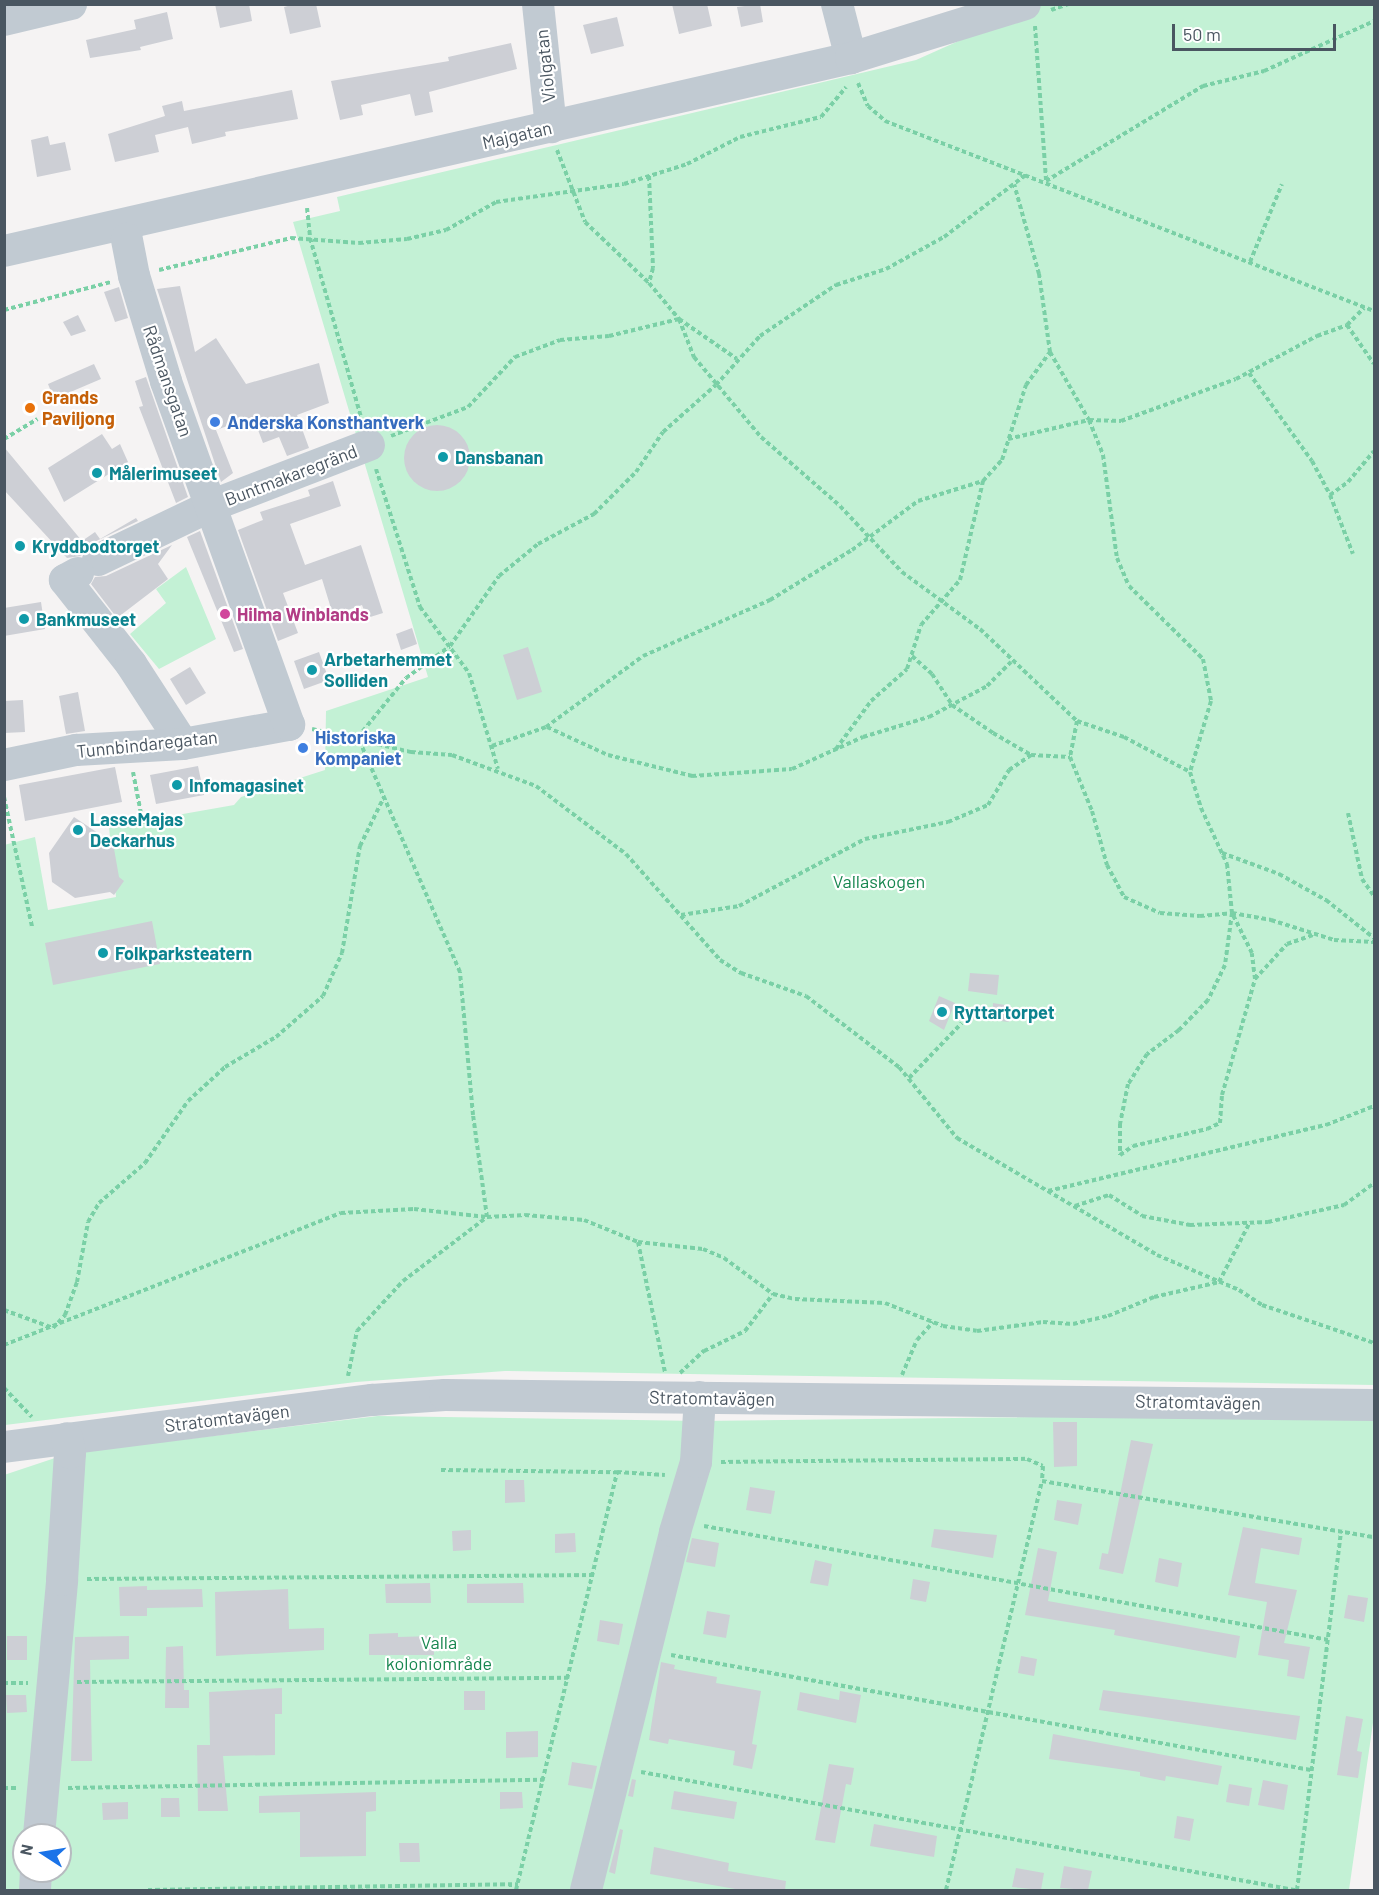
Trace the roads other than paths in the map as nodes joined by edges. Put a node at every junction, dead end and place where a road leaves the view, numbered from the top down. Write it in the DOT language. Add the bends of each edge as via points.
graph roads {
  1 [pos="71,4"];
  2 [pos="538,4"];
  3 [pos="837,4"];
  4 [pos="19,13"];
  5 [pos="1029,13"];
  6 [pos="851,58"];
  7 [pos="553,135"];
  8 [pos="127,239"];
  9 [pos="4,250"];
  10 [pos="369,445"];
  11 [pos="213,505"];
  12 [pos="289,725"];
  13 [pos="183,744"];
  14 [pos="4,765"];
  15 [pos="700,1397"];
  16 [pos="1374,1405"];
  17 [pos="60,1439"];
  18 [pos="4,1447"];
  19 [pos="4,1461"];
  20 [pos="40,1823"];
  21 [pos="586,1890"];
  1 -- 4 [label="street"];
  2 -- 7 [label="street, Violgatan"];
  3 -- 6 [label="street"];
  5 -- 6 [label="street, Majgatan"];
  6 -- 7 [label="street, Majgatan"];
  7 -- 9 [label="street, Majgatan"];
  8 -- 11 [label="street, Rådmansgatan" via="134,276 166,381"];
  10 -- 11 [label="street, Buntmakaregränd"];
  11 -- 12 [label="street, Rådmansgatan"];
  11 -- 13 [label="street, Buntmakaregränd" via="80,571 131,664"];
  12 -- 13 [label="street, Tunnbindaregatan"];
  13 -- 14 [label="street, Tunnbindaregatan" via="76,750"];
  15 -- 16 [label="street, Stratomtavägen"];
  15 -- 17 [label="street, Stratomtavägen" via="446,1395 343,1403"];
  15 -- 21 [label="street" via="694,1470"];
  17 -- 18 [label="street, Stratomtavägen"];
  17 -- 19 [label="street, Stratomtavägen"];
  17 -- 20 [label="street" via="70,1453 63,1580"];
}
